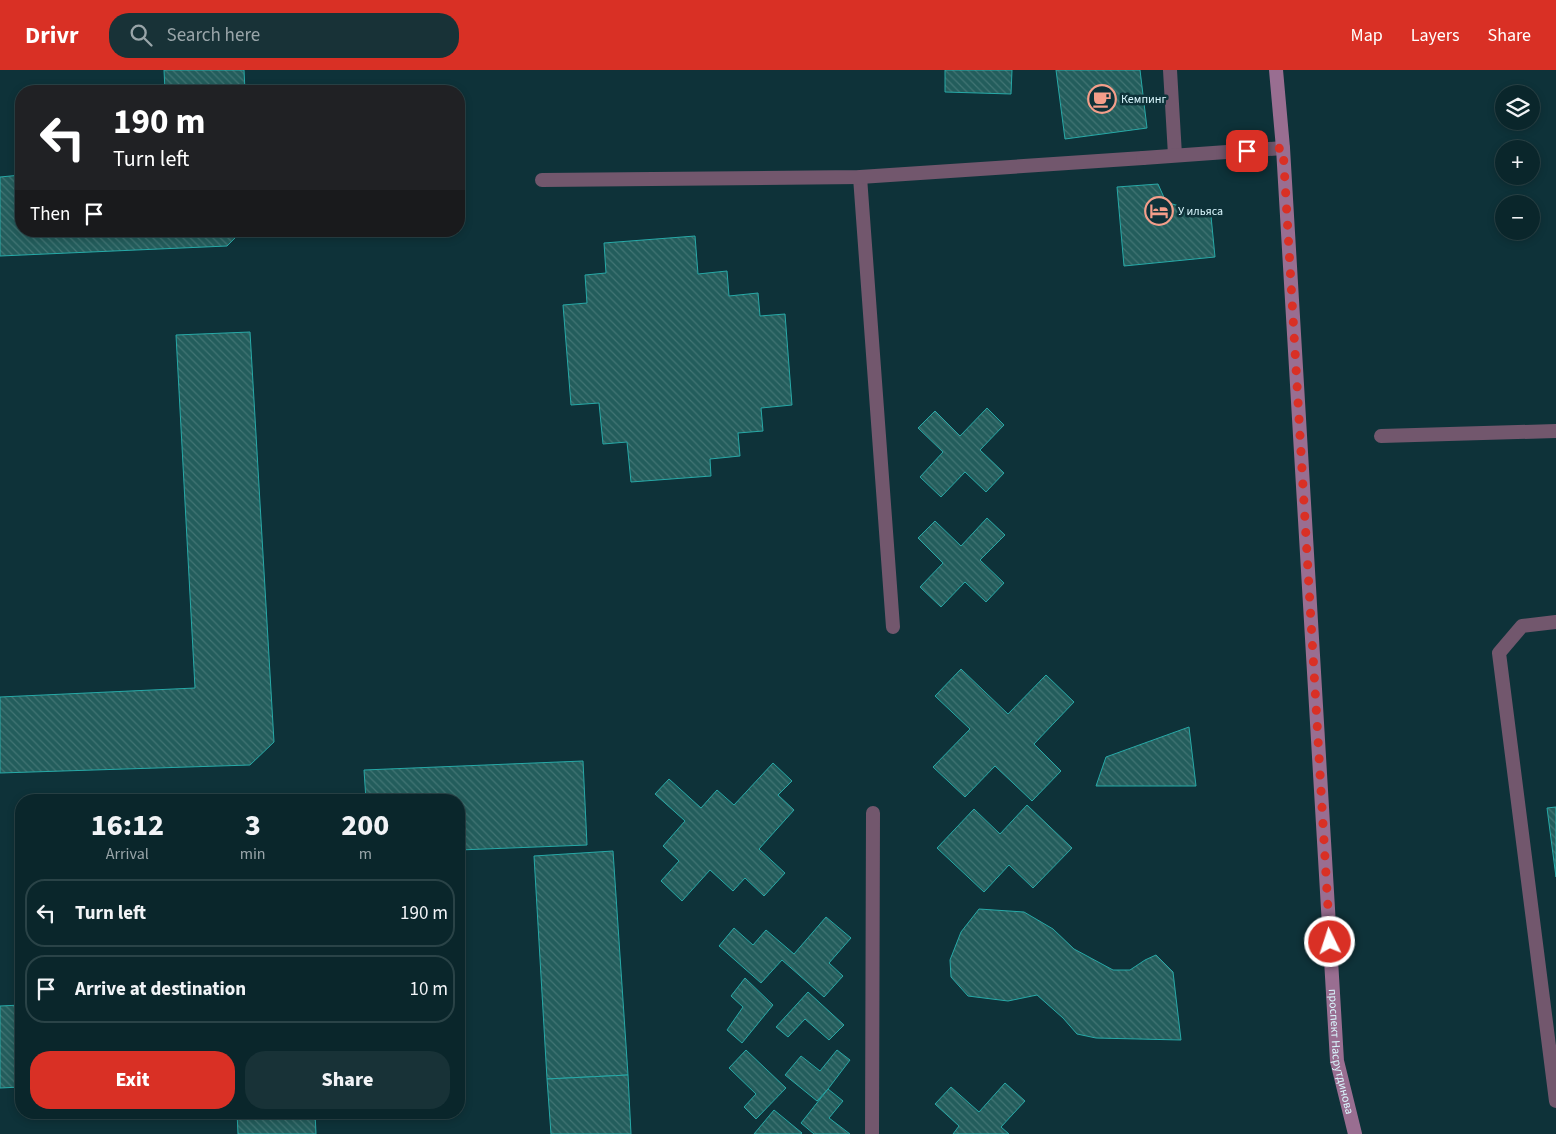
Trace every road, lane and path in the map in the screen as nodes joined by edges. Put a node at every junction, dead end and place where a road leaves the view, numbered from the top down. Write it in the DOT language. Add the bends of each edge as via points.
graph roads {
  1 [pos="1170,70"];
  2 [pos="1276,70"];
  3 [pos="1283,148"];
  4 [pos="1175,156"];
  5 [pos="860,177"];
  6 [pos="542,180"];
  7 [pos="1556,431"];
  8 [pos="1381,436"];
  9 [pos="1556,622"];
  10 [pos="893,627"];
  11 [pos="873,813"];
  12 [pos="1556,1101"];
  13 [pos="872,1134"];
  14 [pos="1355,1134"];
  1 -- 4 [label="street"];
  2 -- 3 [label="main road, проспект Насрутдинова"];
  3 -- 4 [label="street"];
  3 -- 14 [label="main road, проспект Насрутдинова" via="1337,1061"];
  4 -- 5 [label="street"];
  5 -- 6 [label="street"];
  5 -- 10 [label="street"];
  7 -- 8 [label="street"];
  9 -- 12 [label="street" via="1522,626 1499,653"];
  11 -- 13 [label="street"];
}
